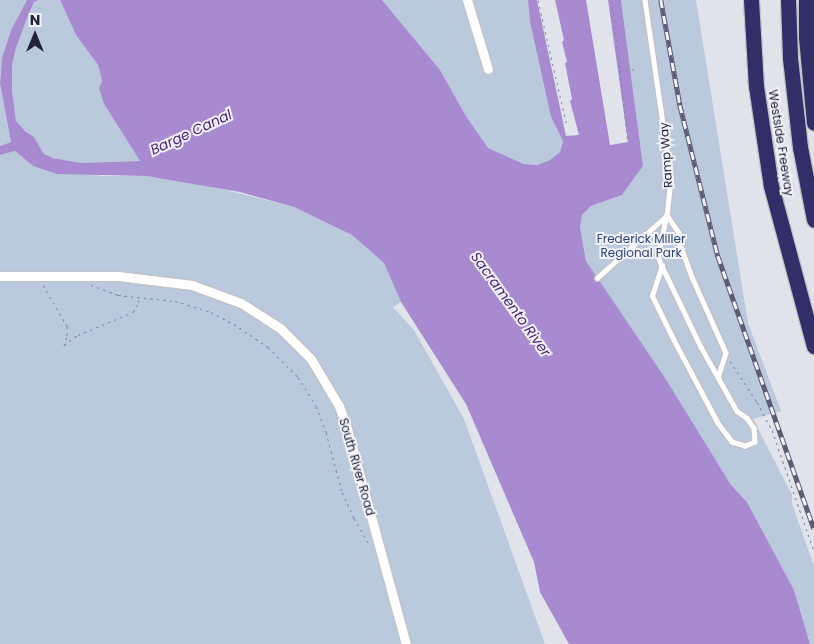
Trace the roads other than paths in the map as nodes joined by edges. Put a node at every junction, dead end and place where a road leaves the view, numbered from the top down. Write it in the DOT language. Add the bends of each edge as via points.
graph roads {
  1 [pos="467,0"];
  2 [pos="645,0"];
  3 [pos="751,0"];
  4 [pos="788,0"];
  5 [pos="806,0"];
  6 [pos="488,68"];
  7 [pos="814,124"];
  8 [pos="667,215"];
  9 [pos="814,220"];
  10 [pos="662,266"];
  11 [pos="0,276"];
  12 [pos="597,278"];
  13 [pos="814,346"];
  14 [pos="718,378"];
  15 [pos="406,644"];
  1 -- 6 [label="street"];
  2 -- 8 [label="lane, Ramp Way" via="671,179"];
  3 -- 13 [label="highway, Westside Freeway" via="756,86 771,186"];
  4 -- 9 [label="highway, Westside Freeway" via="790,58 800,147"];
  5 -- 7 [label="highway"];
  8 -- 10 [label="lane, Ramp Way" via="658,250"];
  8 -- 12 [label="lane"];
  8 -- 14 [label="lane" via="679,233 692,277 726,353"];
  10 -- 14 [label="lane, Ramp Way"];
  10 -- 14 [label="lane, Ramp Way" via="652,296 718,424 732,442 744,446 755,442 756,436 746,418 738,411"];
  11 -- 15 [label="street, South River Road" via="76,275 173,281 206,288 280,328 299,346 327,384 346,425"];
}
